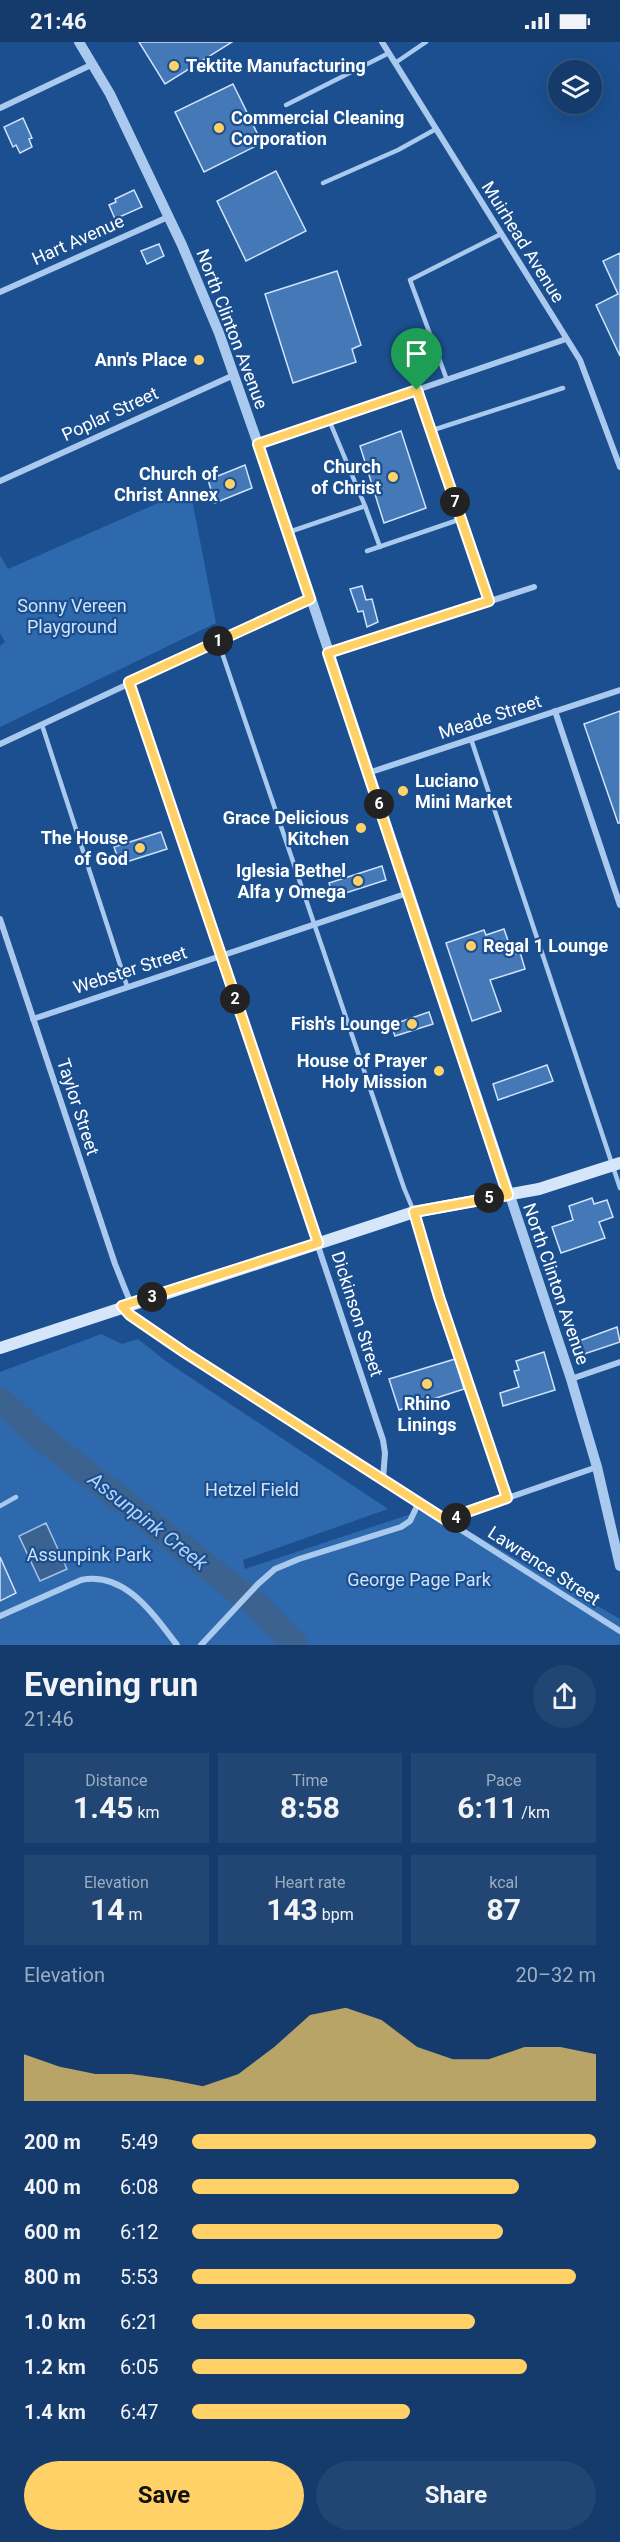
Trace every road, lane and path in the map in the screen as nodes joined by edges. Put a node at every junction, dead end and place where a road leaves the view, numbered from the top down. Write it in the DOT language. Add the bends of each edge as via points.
graph roads {
  1 [pos="79,42"];
  2 [pos="382,42"];
  3 [pos="426,42"];
  4 [pos="389,53"];
  5 [pos="395,63"];
  6 [pos="93,64"];
  7 [pos="286,105"];
  8 [pos="0,108"];
  9 [pos="436,129"];
  10 [pos="323,183"];
  11 [pos="168,218"];
  12 [pos="501,234"];
  13 [pos="0,292"];
  14 [pos="566,339"];
  15 [pos="234,375"];
  16 [pos="447,380"];
  17 [pos="563,388"];
  18 [pos="417,390"];
  19 [pos="329,420"];
  20 [pos="430,431"];
  21 [pos="258,444"];
  22 [pos="618,455"];
  23 [pos="620,467"];
  24 [pos="0,481"];
  25 [pos="365,506"];
  26 [pos="460,519"];
  27 [pos="288,532"];
  28 [pos="380,547"];
  29 [pos="367,551"];
  30 [pos="534,587"];
  31 [pos="310,599"];
  32 [pos="489,601"];
  33 [pos="218,641"];
  34 [pos="328,653"];
  35 [pos="129,682"];
  36 [pos="620,690"];
  37 [pos="555,711"];
  38 [pos="42,724"];
  39 [pos="471,739"];
  40 [pos="0,744"];
  41 [pos="369,773"];
  42 [pos="408,893"];
  43 [pos="620,905"];
  44 [pos="0,919"];
  45 [pos="314,924"];
  46 [pos="221,955"];
  47 [pos="127,986"];
  48 [pos="33,1019"];
  49 [pos="616,1164"];
  50 [pos="620,1188"];
  51 [pos="508,1195"];
  52 [pos="414,1212"];
  53 [pos="318,1243"];
  54 [pos="126,1305"];
  55 [pos="0,1348"];
  56 [pos="620,1362"];
  57 [pos="571,1379"];
  58 [pos="597,1467"];
  59 [pos="382,1479"];
  60 [pos="16,1497"];
  61 [pos="507,1498"];
  62 [pos="419,1502"];
  63 [pos="0,1506"];
  64 [pos="449,1522"];
  65 [pos="618,1540"];
  66 [pos="620,1566"];
  67 [pos="0,1616"];
  68 [pos="620,1631"];
  69 [pos="177,1645"];
  70 [pos="201,1645"];
  1 -- 6 [label="street, North Clinton Avenue"];
  2 -- 4 [label="street, Muirhead Avenue"];
  3 -- 5 [label="lane"];
  4 -- 5 [label="street, Muirhead Avenue"];
  4 -- 7 [label="lane"];
  5 -- 9 [label="street, Muirhead Avenue"];
  6 -- 8 [label="street"];
  6 -- 11 [label="street, North Clinton Avenue"];
  9 -- 10 [label="lane"];
  9 -- 12 [label="street, Muirhead Avenue"];
  11 -- 13 [label="street, Hart Avenue"];
  11 -- 15 [label="street, North Clinton Avenue"];
  12 -- 14 [label="street, Muirhead Avenue"];
  12 -- 16 [label="lane" via="410,280"];
  14 -- 16 [label="street"];
  14 -- 22 [label="street, Muirhead Avenue" via="580,360"];
  15 -- 21 [label="street, North Clinton Avenue"];
  15 -- 24 [label="street, Poplar Street"];
  16 -- 18 [label="street"];
  17 -- 20 [label="lane"];
  18 -- 19 [label="street"];
  18 -- 20 [label="street"];
  19 -- 21 [label="street"];
  19 -- 25 [label="lane"];
  20 -- 26 [label="street"];
  21 -- 27 [label="street, North Clinton Avenue"];
  22 -- 23 [label="street, Muirhead Avenue"];
  25 -- 27 [label="lane"];
  25 -- 28 [label="lane"];
  26 -- 28 [label="lane"];
  26 -- 32 [label="street"];
  27 -- 31 [label="street, North Clinton Avenue"];
  28 -- 29 [label="lane"];
  30 -- 32 [label="street"];
  31 -- 33 [label="street"];
  31 -- 34 [label="street, North Clinton Avenue"];
  32 -- 34 [label="street"];
  33 -- 35 [label="street"];
  33 -- 45 [label="lane"];
  34 -- 41 [label="street, North Clinton Avenue"];
  35 -- 38 [label="street"];
  35 -- 46 [label="street, Dickinson Street"];
  36 -- 37 [label="street, Meade Street"];
  37 -- 39 [label="street, Meade Street"];
  37 -- 43 [label="street"];
  38 -- 40 [label="street"];
  38 -- 47 [label="lane"];
  39 -- 41 [label="street, Meade Street"];
  39 -- 49 [label="lane"];
  41 -- 42 [label="street, North Clinton Avenue"];
  42 -- 45 [label="street, Webster Street"];
  42 -- 51 [label="street, North Clinton Avenue"];
  44 -- 48 [label="street, Taylor Street"];
  45 -- 46 [label="street, Webster Street"];
  45 -- 52 [label="lane"];
  46 -- 47 [label="street, Webster Street"];
  46 -- 53 [label="street, Dickinson Street"];
  47 -- 48 [label="street, Webster Street"];
  48 -- 54 [label="street, Taylor Street"];
  49 -- 50 [label="lane"];
  49 -- 51 [label="main road"];
  51 -- 52 [label="main road"];
  51 -- 57 [label="street, North Clinton Avenue"];
  52 -- 53 [label="main road"];
  52 -- 61 [label="lane"];
  53 -- 54 [label="main road"];
  53 -- 59 [label="street, Dickinson Street" via="383,1440 386,1453"];
  54 -- 55 [label="main road"];
  54 -- 59 [label="street, Lawrence Street" via="166,1340"];
  56 -- 57 [label="street"];
  57 -- 58 [label="street, North Clinton Avenue"];
  58 -- 61 [label="street"];
  58 -- 65 [label="street, North Clinton Avenue"];
  59 -- 62 [label="street, Lawrence Street"];
  60 -- 63 [label="lane"];
  61 -- 64 [label="street"];
  62 -- 64 [label="street, Lawrence Street"];
  62 -- 70 [label="street" via="410,1521 401,1527 282,1565 258,1584"];
  64 -- 68 [label="street, Lawrence Street"];
  65 -- 66 [label="street, North Clinton Avenue"];
  67 -- 69 [label="street" via="96,1577 126,1589"];
}
